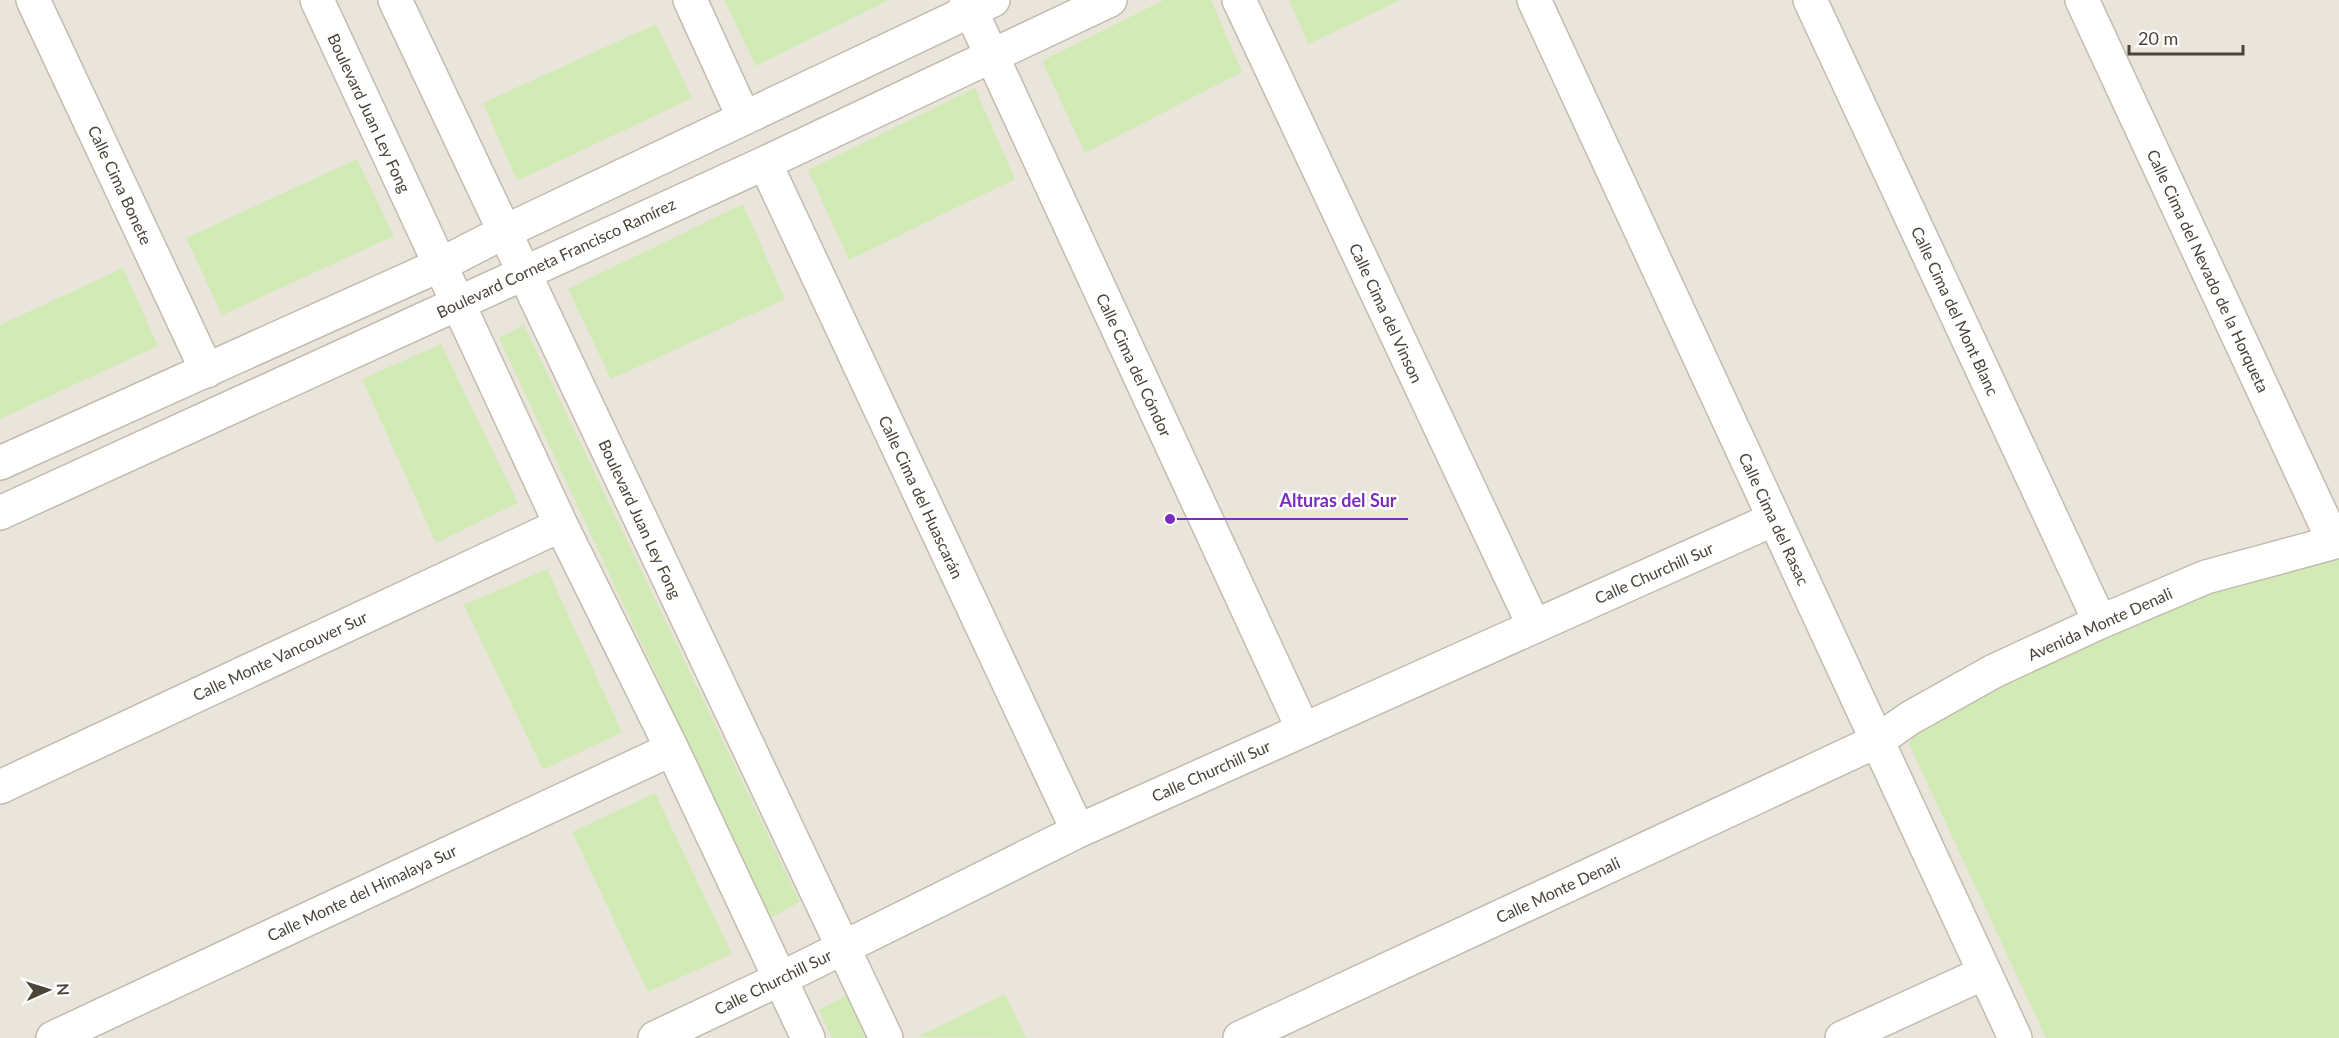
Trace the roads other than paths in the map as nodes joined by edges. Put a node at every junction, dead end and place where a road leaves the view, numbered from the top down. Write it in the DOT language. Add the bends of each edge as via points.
graph roads {
  1 [pos="33,0"];
  2 [pos="317,0"];
  3 [pos="395,0"];
  4 [pos="690,0"];
  5 [pos="1110,0"];
  6 [pos="1239,0"];
  7 [pos="1534,0"];
  8 [pos="1810,0"];
  9 [pos="2082,0"];
  10 [pos="977,4"];
  11 [pos="992,57"];
  12 [pos="744,118"];
  13 [pos="765,163"];
  14 [pos="504,232"];
  15 [pos="440,265"];
  16 [pos="523,273"];
  17 [pos="458,303"];
  18 [pos="207,371"];
  19 [pos="0,463"];
  20 [pos="0,513"];
  21 [pos="1774,519"];
  22 [pos="561,525"];
  23 [pos="2337,541"];
  24 [pos="2100,622"];
  25 [pos="1534,626"];
  26 [pos="1303,729"];
  27 [pos="1877,741"];
  28 [pos="672,749"];
  29 [pos="0,788"];
  30 [pos="1078,831"];
  31 [pos="843,948"];
  32 [pos="1984,973"];
  33 [pos="780,979"];
  34 [pos="52,1038"];
  35 [pos="655,1038"];
  36 [pos="808,1038"];
  37 [pos="886,1038"];
  38 [pos="1240,1038"];
  39 [pos="1842,1038"];
  40 [pos="2015,1038"];
  1 -- 18 [label="street, Calle Cima Bonete"];
  2 -- 15 [label="street, Boulevard Juan Ley Fong"];
  3 -- 14 [label="street, Boulevard Juan Ley Fong"];
  4 -- 12 [label="street"];
  5 -- 11 [label="street, Boulevard Corneta Francisco Ramírez"];
  6 -- 25 [label="street, Calle Cima del Vinson"];
  7 -- 21 [label="street, Calle Cima del Rasac"];
  8 -- 24 [label="street, Calle Cima del Mont Blanc"];
  9 -- 23 [label="street, Calle Cima del Nevado de la Horqueta"];
  10 -- 11 [label="street, Calle Cima del Cóndor"];
  10 -- 12 [label="street"];
  11 -- 13 [label="street, Boulevard Corneta Francisco Ramírez"];
  11 -- 26 [label="street, Calle Cima del Cóndor"];
  12 -- 14 [label="street"];
  13 -- 16 [label="street, Boulevard Corneta Francisco Ramírez"];
  13 -- 30 [label="street, Calle Cima del Huascarán"];
  14 -- 15 [label="street"];
  14 -- 16 [label="street, Boulevard Juan Ley Fong"];
  15 -- 17 [label="street, Boulevard Juan Ley Fong"];
  15 -- 18 [label="street"];
  16 -- 17 [label="street, Boulevard Corneta Francisco Ramírez"];
  16 -- 31 [label="street, Boulevard Juan Ley Fong"];
  17 -- 20 [label="street, Boulevard Corneta Francisco Ramírez"];
  17 -- 22 [label="street, Boulevard Juan Ley Fong"];
  18 -- 19 [label="street"];
  21 -- 25 [label="street, Calle Churchill Sur"];
  21 -- 27 [label="street, Calle Cima del Rasac"];
  22 -- 28 [label="street, Boulevard Juan Ley Fong"];
  22 -- 29 [label="street, Calle Monte Vancouver Sur"];
  23 -- 24 [label="street, Avenida Monte Denali" via="2206,577"];
  24 -- 27 [label="street, Avenida Monte Denali" via="1994,671"];
  25 -- 26 [label="street, Calle Churchill Sur"];
  26 -- 30 [label="street, Calle Churchill Sur"];
  27 -- 32 [label="street, Calle Cima del Rasac"];
  27 -- 38 [label="street, Calle Monte Denali"];
  28 -- 33 [label="street, Boulevard Juan Ley Fong"];
  28 -- 34 [label="street, Calle Monte del Himalaya Sur"];
  30 -- 31 [label="street, Calle Churchill Sur"];
  31 -- 33 [label="street, Calle Churchill Sur"];
  31 -- 37 [label="street, Boulevard Juan Ley Fong"];
  32 -- 39 [label="street"];
  32 -- 40 [label="street, Calle Cima del Rasac"];
  33 -- 35 [label="street, Calle Churchill Sur"];
  33 -- 36 [label="street, Boulevard Juan Ley Fong"];
}
